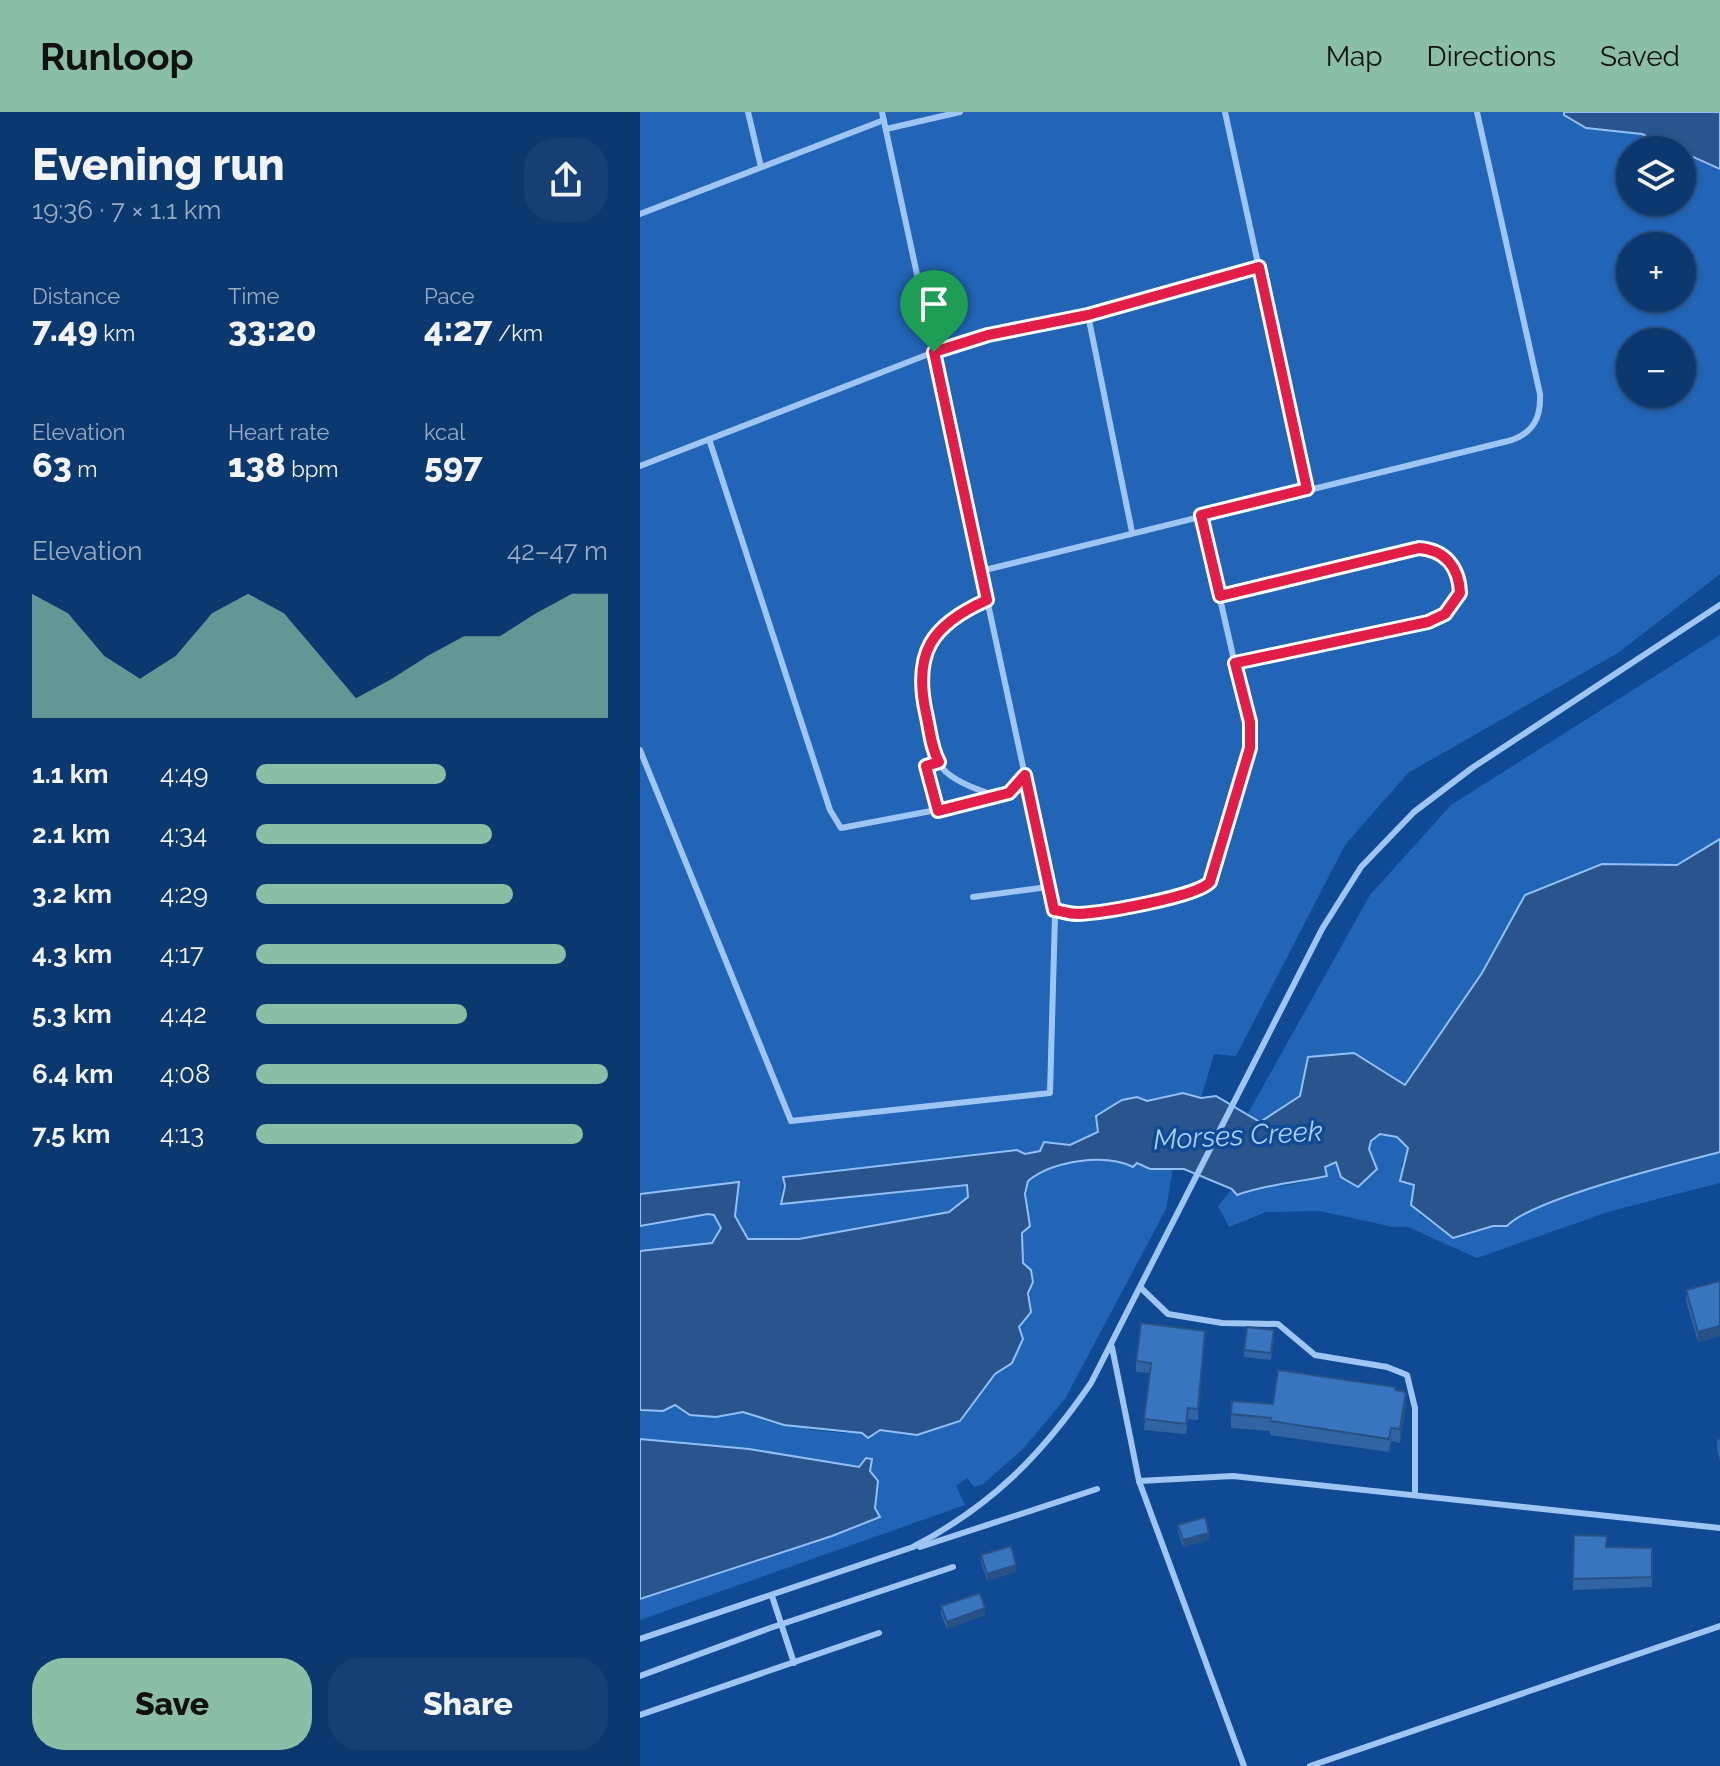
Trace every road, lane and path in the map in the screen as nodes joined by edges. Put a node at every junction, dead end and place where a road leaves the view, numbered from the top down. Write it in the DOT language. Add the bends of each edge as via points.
graph roads {
  1 [pos="748,112"];
  2 [pos="960,112"];
  3 [pos="1225,112"];
  4 [pos="1477,112"];
  5 [pos="883,116"];
  6 [pos="886,129"];
  7 [pos="761,167"];
  8 [pos="640,214"];
  9 [pos="1259,267"];
  10 [pos="1088,315"];
  11 [pos="934,352"];
  12 [pos="709,439"];
  13 [pos="640,466"];
  14 [pos="1307,489"];
  15 [pos="1201,515"];
  16 [pos="1132,532"];
  17 [pos="981,571"];
  18 [pos="1220,596"];
  19 [pos="987,600"];
  20 [pos="1720,605"];
  21 [pos="1235,663"];
  22 [pos="640,750"];
  23 [pos="939,762"];
  24 [pos="1025,775"];
  25 [pos="997,797"];
  26 [pos="938,811"];
  27 [pos="1048,887"];
  28 [pos="973,897"];
  29 [pos="1054,910"];
  30 [pos="1141,1288"];
  31 [pos="1112,1347"];
  32 [pos="1139,1481"];
  33 [pos="1097,1489"];
  34 [pos="1415,1495"];
  35 [pos="1720,1528"];
  36 [pos="875,1562"];
  37 [pos="953,1567"];
  38 [pos="772,1596"];
  39 [pos="782,1624"];
  40 [pos="1720,1626"];
  41 [pos="879,1633"];
  42 [pos="640,1639"];
  43 [pos="794,1663"];
  44 [pos="640,1676"];
  45 [pos="640,1715"];
  46 [pos="1244,1766"];
  47 [pos="1310,1766"];
  1 -- 7 [label="lane"];
  2 -- 6 [label="lane"];
  3 -- 9 [label="lane"];
  4 -- 14 [label="lane" via="1540,394 1539,415 1529,432 1512,440"];
  5 -- 6 [label="lane"];
  5 -- 7 [label="lane"];
  6 -- 11 [label="lane"];
  7 -- 8 [label="lane"];
  9 -- 10 [label="lane"];
  9 -- 14 [label="lane"];
  10 -- 11 [label="lane"];
  10 -- 16 [label="lane"];
  11 -- 12 [label="lane"];
  11 -- 17 [label="lane"];
  12 -- 13 [label="lane"];
  12 -- 26 [label="lane" via="830,810 841,828"];
  14 -- 15 [label="lane"];
  15 -- 16 [label="lane"];
  15 -- 18 [label="lane"];
  16 -- 17 [label="lane"];
  17 -- 19 [label="lane"];
  18 -- 21 [label="lane"];
  18 -- 21 [label="lane" via="1419,548 1444,556 1459,580 1455,604 1437,619"];
  19 -- 23 [label="lane" via="949,622 930,642 921,667 920,688"];
  19 -- 24 [label="lane"];
  20 -- 30 [label="lane" via="1472,768 1385,839 1340,897"];
  21 -- 29 [label="lane" via="1250,722 1250,748 1210,882 1194,893 1170,898 1077,914"];
  22 -- 29 [label="lane" via="791,1121 1050,1093"];
  23 -- 25 [label="lane" via="971,787"];
  23 -- 26 [label="lane" via="926,766"];
  24 -- 25 [label="lane" via="1009,793"];
  24 -- 27 [label="lane"];
  25 -- 26 [label="lane"];
  27 -- 28 [label="lane"];
  27 -- 29 [label="lane"];
  30 -- 31 [label="lane"];
  30 -- 34 [label="lane" via="1168,1314 1222,1323 1278,1324 1315,1355 1407,1375 1415,1408"];
  31 -- 32 [label="lane"];
  31 -- 36 [label="lane" via="1069,1416 1018,1476 949,1528"];
  32 -- 34 [label="lane" via="1233,1476"];
  32 -- 46 [label="lane"];
  33 -- 36 [label="lane"];
  34 -- 35 [label="lane"];
  36 -- 38 [label="lane"];
  37 -- 39 [label="lane"];
  38 -- 39 [label="lane"];
  38 -- 42 [label="lane"];
  39 -- 43 [label="lane"];
  39 -- 44 [label="lane"];
  40 -- 47 [label="lane"];
  41 -- 43 [label="lane"];
  43 -- 45 [label="lane"];
}
